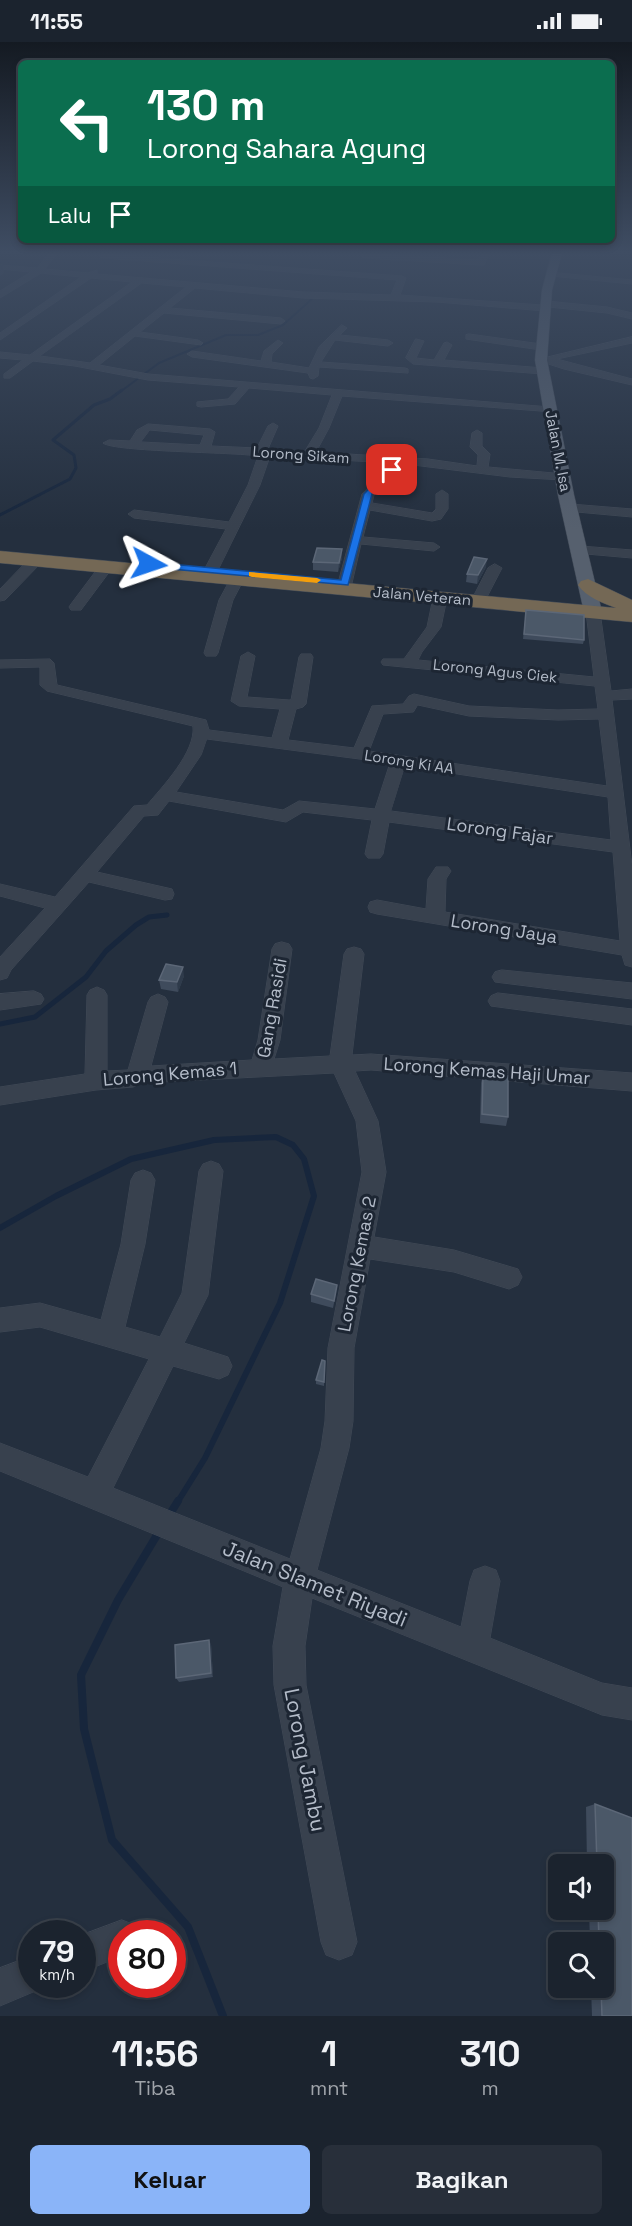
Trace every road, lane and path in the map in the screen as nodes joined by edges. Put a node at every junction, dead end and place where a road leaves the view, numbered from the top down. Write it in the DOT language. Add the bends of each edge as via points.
graph roads {
  1 [pos="50,345"];
  2 [pos="116,345"];
  3 [pos="276,345"];
  4 [pos="329,345"];
  5 [pos="417,345"];
  6 [pos="447,345"];
  7 [pos="496,345"];
  8 [pos="544,345"];
  9 [pos="608,345"];
  10 [pos="192,354"];
  11 [pos="0,355"];
  12 [pos="32,358"];
  13 [pos="543,359"];
  14 [pos="437,364"];
  15 [pos="262,365"];
  16 [pos="92,366"];
  17 [pos="314,368"];
  18 [pos="405,370"];
  19 [pos="7,376"];
  20 [pos="632,382"];
  21 [pos="246,386"];
  22 [pos="313,392"];
  23 [pos="338,394"];
  24 [pos="201,404"];
  25 [pos="550,410"];
  26 [pos="273,426"];
  27 [pos="477,433"];
  28 [pos="109,444"];
  29 [pos="133,444"];
  30 [pos="204,449"];
  31 [pos="263,453"];
  32 [pos="308,456"];
  33 [pos="402,461"];
  34 [pos="482,470"];
  35 [pos="564,477"];
  36 [pos="442,494"];
  37 [pos="365,506"];
  38 [pos="570,508"];
  39 [pos="632,513"];
  40 [pos="134,514"];
  41 [pos="233,526"];
  42 [pos="355,540"];
  43 [pos="434,547"];
  44 [pos="0,550"];
  45 [pos="580,550"];
  46 [pos="632,554"];
  47 [pos="0,557"];
  48 [pos="36,560"];
  49 [pos="106,567"];
  50 [pos="495,568"];
  51 [pos="211,570"];
  52 [pos="237,579"];
  53 [pos="345,583"];
  54 [pos="588,585"];
  55 [pos="481,596"];
  56 [pos="0,597"];
  57 [pos="440,598"];
  58 [pos="76,607"];
  59 [pos="632,608"];
  60 [pos="592,609"];
  61 [pos="632,616"];
  62 [pos="211,653"];
  63 [pos="248,656"];
  64 [pos="306,657"];
  65 [pos="388,662"];
  66 [pos="410,663"];
  67 [pos="0,664"];
  68 [pos="603,689"];
  69 [pos="632,694"];
  70 [pos="289,705"];
  71 [pos="606,714"];
  72 [pos="202,734"];
  73 [pos="279,743"];
  74 [pos="360,754"];
  75 [pos="399,760"];
  76 [pos="632,781"];
  77 [pos="615,786"];
  78 [pos="163,795"];
  79 [pos="381,816"];
  80 [pos="625,849"];
  81 [pos="374,854"];
  82 [pos="442,871"];
  83 [pos="85,875"];
  84 [pos="0,890"];
  85 [pos="165,894"];
  86 [pos="59,905"];
  87 [pos="377,907"];
  88 [pos="435,917"];
  89 [pos="630,918"];
  90 [pos="282,950"];
  91 [pos="354,954"];
  92 [pos="632,955"];
  93 [pos="3,962"];
  94 [pos="502,977"];
  95 [pos="632,991"];
  96 [pos="97,995"];
  97 [pos="34,999"];
  98 [pos="498,1001"];
  99 [pos="0,1002"];
  100 [pos="158,1002"];
  101 [pos="632,1017"];
  102 [pos="341,1065"];
  103 [pos="261,1067"];
  104 [pos="137,1075"];
  105 [pos="96,1081"];
  106 [pos="632,1082"];
  107 [pos="0,1096"];
  108 [pos="211,1171"];
  109 [pos="143,1180"];
  110 [pos="361,1246"];
  111 [pos="509,1277"];
  112 [pos="0,1320"];
  113 [pos="110,1334"];
  114 [pos="167,1351"];
  115 [pos="219,1366"];
  116 [pos="0,1457"];
  117 [pos="95,1494"];
  118 [pos="300,1577"];
  119 [pos="485,1581"];
  120 [pos="473,1647"];
  121 [pos="617,1702"];
  122 [pos="632,1718"];
  123 [pos="339,1942"];
  124 [pos="18,1980"];
  125 [pos="0,1987"];
  1 -- 12 [label="street"];
  2 -- 16 [label="street"];
  3 -- 15 [label="street"];
  4 -- 17 [label="street"];
  5 -- 14 [label="street" via="411,359"];
  6 -- 14 [label="street"];
  7 -- 13 [label="street"];
  8 -- 13 [label="main road, Jalan M. Isa"];
  9 -- 13 [label="street"];
  10 -- 15 [label="street"];
  11 -- 12 [label="street"];
  12 -- 16 [label="street"];
  12 -- 19 [label="street"];
  13 -- 14 [label="street"];
  13 -- 20 [label="street"];
  13 -- 25 [label="main road, Jalan M. Isa"];
  15 -- 17 [label="street"];
  16 -- 21 [label="street" via="148,377"];
  17 -- 18 [label="street"];
  17 -- 22 [label="street"];
  21 -- 22 [label="street"];
  21 -- 24 [label="street" via="231,402"];
  22 -- 23 [label="street"];
  23 -- 25 [label="street" via="474,399"];
  23 -- 32 [label="street"];
  25 -- 35 [label="main road, Jalan M. Isa"];
  26 -- 31 [label="street"];
  27 -- 34 [label="street" via="476,447 484,453"];
  28 -- 29 [label="street, Lorong Sikam"];
  29 -- 30 [label="street, Lorong Sikam"];
  29 -- 30 [label="street" via="148,427 201,429 210,433"];
  30 -- 31 [label="street, Lorong Sikam"];
  31 -- 32 [label="street, Lorong Sikam"];
  31 -- 41 [label="street" via="254,485"];
  32 -- 33 [label="street, Lorong Sikam"];
  33 -- 34 [label="street, Lorong Sikam"];
  33 -- 37 [label="street" via="370,490"];
  34 -- 35 [label="street, Lorong Sikam"];
  35 -- 38 [label="main road, Jalan M. Isa"];
  36 -- 37 [label="street" via="442,509 432,517"];
  37 -- 42 [label="street"];
  38 -- 39 [label="street"];
  38 -- 45 [label="main road, Jalan M. Isa"];
  40 -- 41 [label="street" via="164,512"];
  41 -- 51 [label="street"];
  42 -- 43 [label="street"];
  42 -- 53 [label="street"];
  44 -- 51 [label="highway, Jalan Veteran"];
  45 -- 46 [label="street"];
  45 -- 54 [label="main road, Jalan M. Isa"];
  47 -- 48 [label="highway, Jalan Veteran"];
  48 -- 49 [label="highway, Jalan Veteran"];
  48 -- 56 [label="street"];
  49 -- 52 [label="highway, Jalan Veteran"];
  49 -- 58 [label="street"];
  50 -- 55 [label="street, Jalan Veteran"];
  51 -- 53 [label="highway, Jalan Veteran"];
  52 -- 57 [label="highway, Jalan Veteran"];
  52 -- 62 [label="street" via="223,609"];
  53 -- 55 [label="highway, Jalan Veteran"];
  54 -- 59 [label="highway"];
  54 -- 60 [label="main road, Jalan M. Isa"];
  55 -- 60 [label="highway, Jalan Veteran"];
  57 -- 60 [label="highway, Jalan Veteran"];
  57 -- 66 [label="street" via="434,627 414,649"];
  59 -- 60 [label="highway"];
  60 -- 61 [label="highway"];
  60 -- 68 [label="street"];
  63 -- 70 [label="street" via="239,701"];
  64 -- 70 [label="street" via="298,704"];
  65 -- 66 [label="street, Lorong Agus Ciek"];
  66 -- 68 [label="street, Lorong Agus Ciek"];
  67 -- 72 [label="street" via="45,662 48,685 52,688 200,723"];
  68 -- 69 [label="street, Lorong Agus Ciek"];
  68 -- 71 [label="street"];
  70 -- 73 [label="street"];
  71 -- 74 [label="street" via="492,713 413,700 408,709 377,709"];
  71 -- 77 [label="street"];
  72 -- 73 [label="street, Lorong Ki AA"];
  72 -- 78 [label="street" via="188,763"];
  73 -- 74 [label="street, Lorong Ki AA"];
  74 -- 75 [label="street, Lorong Ki AA"];
  75 -- 77 [label="street, Lorong Ki AA"];
  75 -- 79 [label="street"];
  76 -- 77 [label="street, Lorong Ki AA"];
  77 -- 80 [label="street"];
  78 -- 79 [label="street, Lorong Fajar" via="286,816 298,806"];
  78 -- 83 [label="street" via="152,811 140,810"];
  79 -- 80 [label="street, Lorong Fajar"];
  79 -- 81 [label="street"];
  80 -- 89 [label="street"];
  82 -- 88 [label="street" via="437,879"];
  83 -- 85 [label="street"];
  83 -- 86 [label="street"];
  84 -- 86 [label="street"];
  86 -- 93 [label="street"];
  87 -- 88 [label="street, Lorong Jaya"];
  88 -- 92 [label="street, Lorong Jaya"];
  89 -- 92 [label="street"];
  90 -- 103 [label="street, Gang Rasidi" via="270,1040"];
  91 -- 102 [label="street, Lorong Kemas 2"];
  94 -- 95 [label="street"];
  96 -- 105 [label="street"];
  97 -- 99 [label="street"];
  98 -- 101 [label="street"];
  100 -- 104 [label="street"];
  102 -- 103 [label="street, Lorong Kemas 1"];
  102 -- 106 [label="street, Lorong Kemas Haji Umar" via="392,1063"];
  102 -- 110 [label="street, Lorong Kemas 2" via="367,1121 375,1172"];
  103 -- 104 [label="street, Lorong Kemas 1"];
  104 -- 105 [label="street, Lorong Kemas 1"];
  105 -- 107 [label="street, Lorong Kemas 1"];
  108 -- 114 [label="street" via="195,1295"];
  109 -- 113 [label="street" via="133,1244"];
  110 -- 111 [label="street" via="454,1261"];
  110 -- 118 [label="street, Lorong Kemas 2" via="341,1348 335,1448"];
  112 -- 113 [label="street" via="40,1315"];
  113 -- 114 [label="street"];
  114 -- 115 [label="street"];
  114 -- 117 [label="street"];
  116 -- 117 [label="street, Jalan Slamet Riyadi"];
  117 -- 118 [label="street, Jalan Slamet Riyadi"];
  118 -- 120 [label="street, Jalan Slamet Riyadi"];
  118 -- 123 [label="street, Lorong Jambu" via="289,1646 290,1685"];
  119 -- 120 [label="street"];
  120 -- 121 [label="street, Jalan Slamet Riyadi"];
  121 -- 122 [label="street, Jalan Slamet Riyadi"];
  124 -- 125 [label="street"];
}
